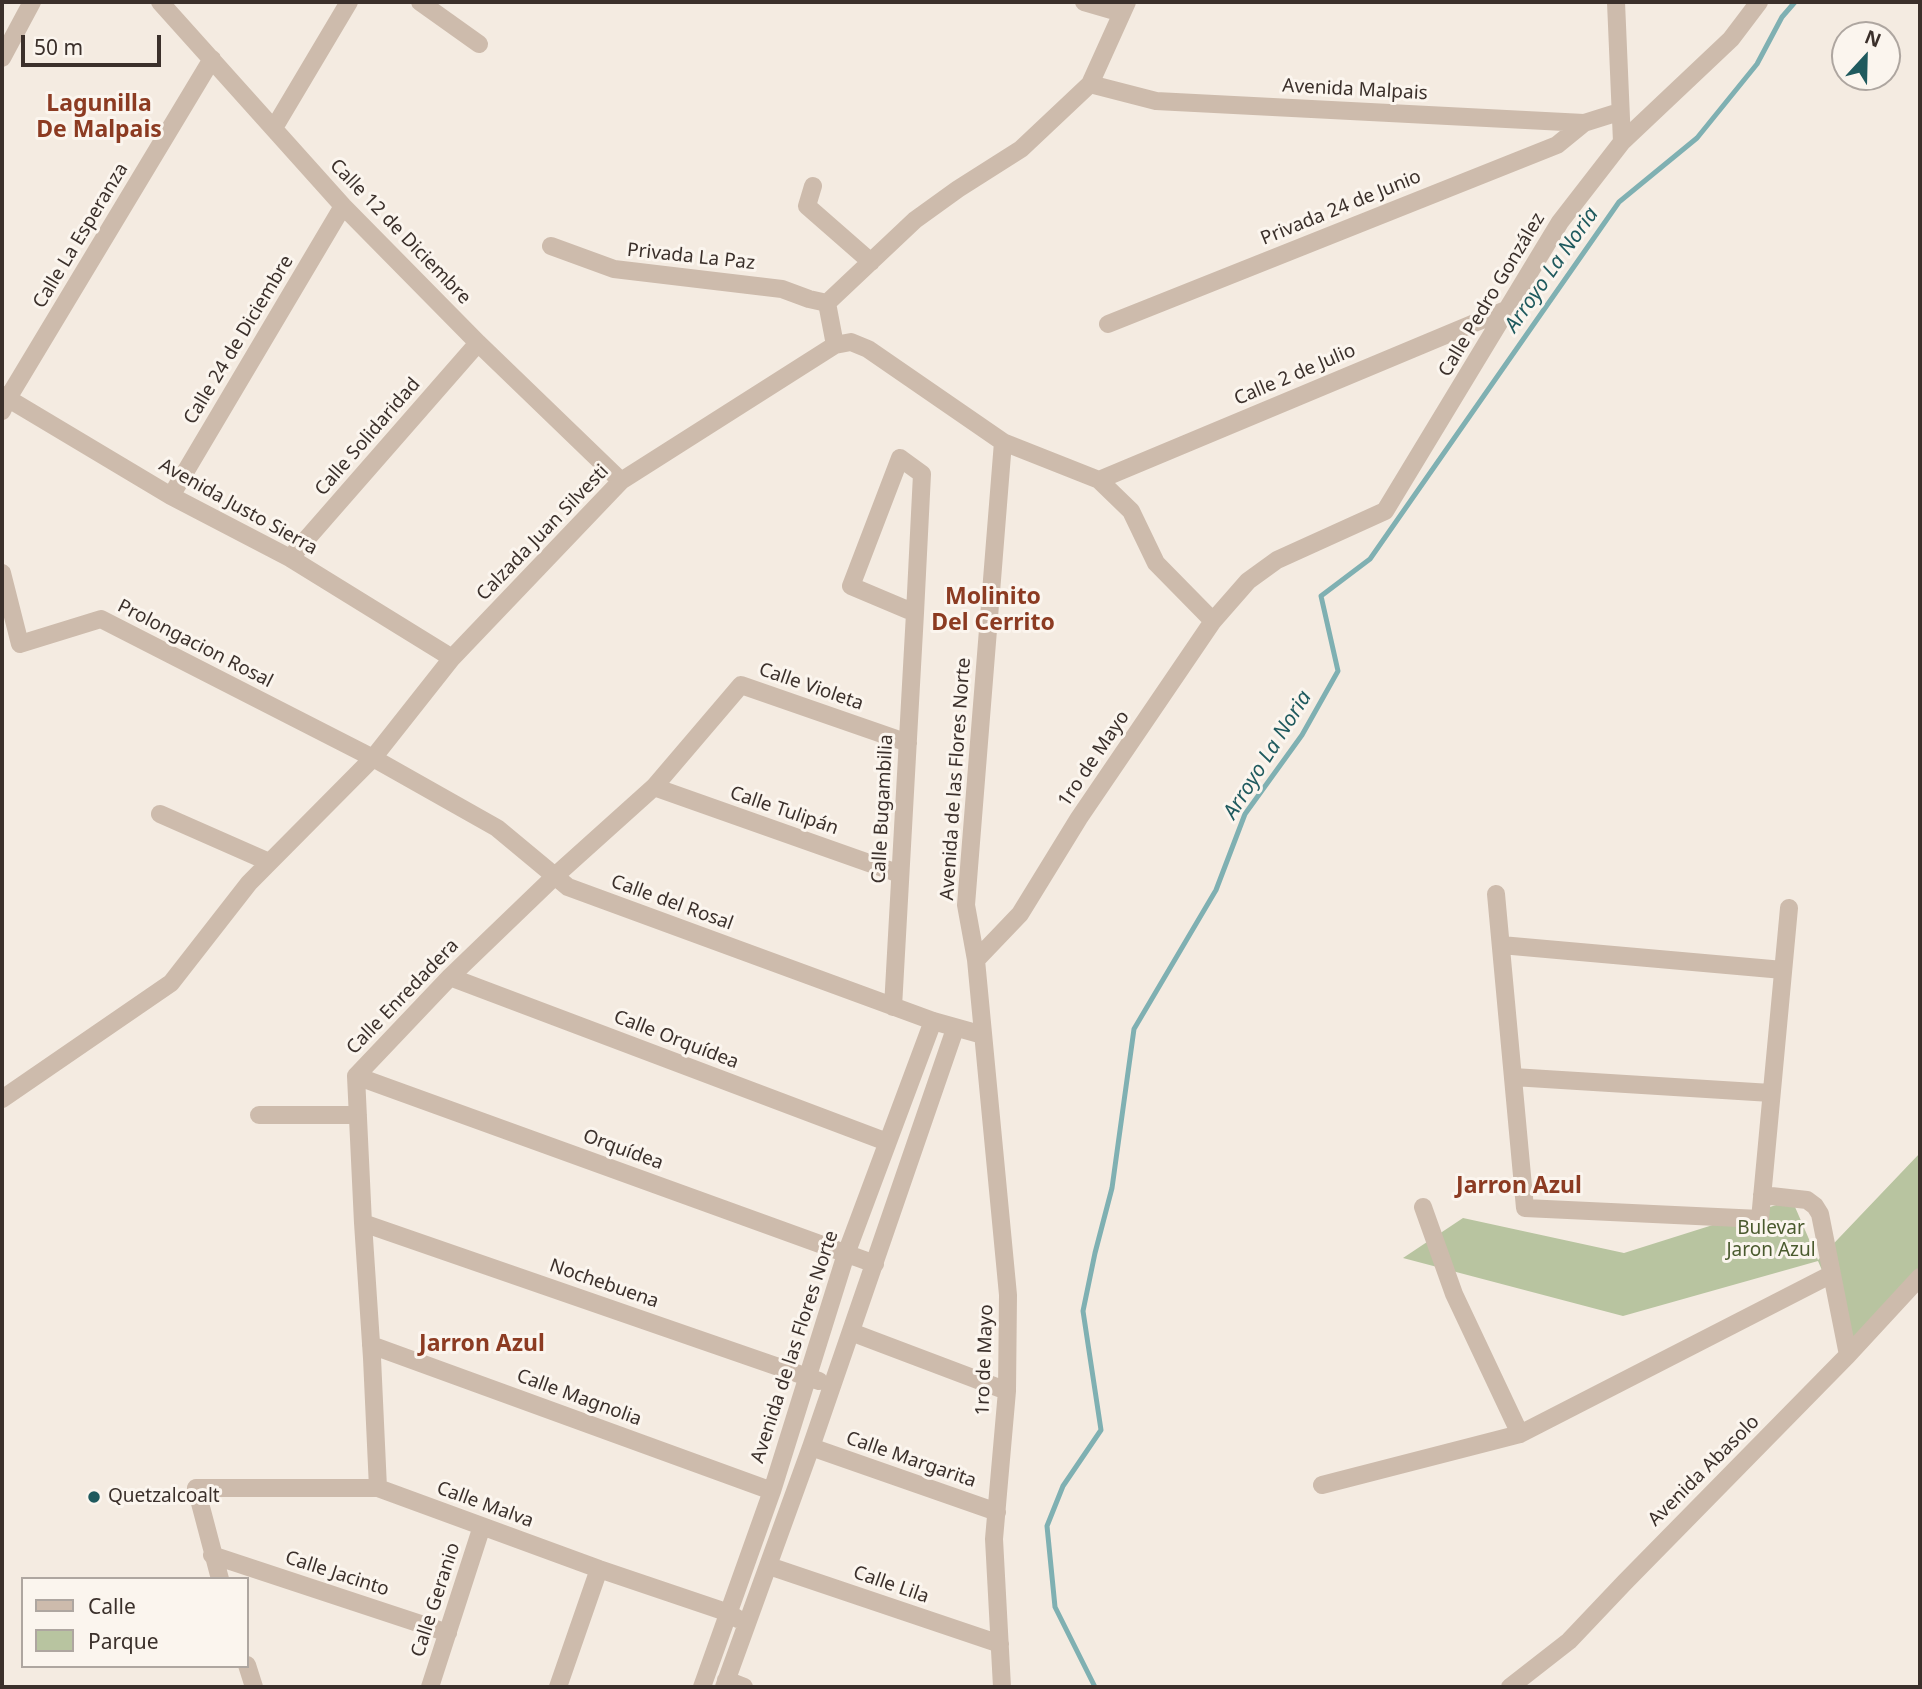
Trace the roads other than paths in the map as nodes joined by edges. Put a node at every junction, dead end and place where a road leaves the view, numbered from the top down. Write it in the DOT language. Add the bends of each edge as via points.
graph roads {
  1 [pos="32,2"];
  2 [pos="160,2"];
  3 [pos="349,2"];
  4 [pos="420,2"];
  5 [pos="1084,2"];
  6 [pos="1616,2"];
  7 [pos="1759,2"];
  8 [pos="1124,7"];
  9 [pos="479,44"];
  10 [pos="2,58"];
  11 [pos="212,59"];
  12 [pos="1090,84"];
  13 [pos="1619,112"];
  14 [pos="1584,123"];
  15 [pos="274,128"];
  16 [pos="1622,142"];
  17 [pos="813,186"];
  18 [pos="343,206"];
  19 [pos="551,246"];
  20 [pos="871,261"];
  21 [pos="827,303"];
  22 [pos="1508,309"];
  23 [pos="1108,324"];
  24 [pos="478,343"];
  25 [pos="835,345"];
  26 [pos="4,401"];
  27 [pos="1003,442"];
  28 [pos="1099,480"];
  29 [pos="621,481"];
  30 [pos="171,496"];
  31 [pos="290,558"];
  32 [pos="2,573"];
  33 [pos="1248,581"];
  34 [pos="915,613"];
  35 [pos="1213,621"];
  36 [pos="452,659"];
  37 [pos="741,684"];
  38 [pos="908,743"];
  39 [pos="373,758"];
  40 [pos="654,787"];
  41 [pos="160,814"];
  42 [pos="269,863"];
  43 [pos="900,874"];
  44 [pos="555,876"];
  45 [pos="1496,894"];
  46 [pos="1789,908"];
  47 [pos="1501,945"];
  48 [pos="976,960"];
  49 [pos="1783,970"];
  50 [pos="450,977"];
  51 [pos="893,1007"];
  52 [pos="933,1021"];
  53 [pos="955,1028"];
  54 [pos="983,1035"];
  55 [pos="356,1076"];
  56 [pos="1513,1077"];
  57 [pos="1771,1093"];
  58 [pos="2,1099"];
  59 [pos="259,1115"];
  60 [pos="358,1115"];
  61 [pos="887,1142"];
  62 [pos="1762,1195"];
  63 [pos="1423,1207"];
  64 [pos="363,1223"];
  65 [pos="846,1254"];
  66 [pos="875,1264"];
  67 [pos="1832,1274"];
  68 [pos="1920,1277"];
  69 [pos="851,1332"];
  70 [pos="371,1345"];
  71 [pos="1848,1355"];
  72 [pos="808,1377"];
  73 [pos="832,1387"];
  74 [pos="1007,1391"];
  75 [pos="1520,1434"];
  76 [pos="811,1447"];
  77 [pos="1322,1485"];
  78 [pos="379,1488"];
  79 [pos="772,1491"];
  80 [pos="997,1512"];
  81 [pos="482,1526"];
  82 [pos="212,1555"];
  83 [pos="769,1566"];
  84 [pos="599,1569"];
  85 [pos="219,1577"];
  86 [pos="729,1613"];
  87 [pos="747,1624"];
  88 [pos="448,1633"];
  89 [pos="1000,1644"];
  90 [pos="248,1668"];
  91 [pos="725,1684"];
  92 [pos="254,1687"];
  93 [pos="430,1687"];
  94 [pos="558,1687"];
  95 [pos="702,1687"];
  96 [pos="744,1687"];
  97 [pos="1002,1687"];
  98 [pos="1510,1687"];
  1 -- 10 [label="street"];
  2 -- 11 [label="street, Calle 12 de Diciembre"];
  3 -- 15 [label="street"];
  4 -- 9 [label="street"];
  5 -- 8 [label="street"];
  6 -- 13 [label="street"];
  7 -- 16 [label="street, Calle Pedro González" via="1731,39"];
  8 -- 12 [label="street"];
  11 -- 15 [label="street, Calle 12 de Diciembre"];
  11 -- 26 [label="street, Calle La Esperanza"];
  12 -- 14 [label="street, Avenida Malpais" via="1156,101"];
  12 -- 20 [label="street" via="1021,149 915,220"];
  13 -- 14 [label="street, Avenida Malpais"];
  13 -- 16 [label="street"];
  14 -- 23 [label="street, Privada 24 de Junio" via="1557,145"];
  15 -- 18 [label="street, Calle 12 de Diciembre"];
  16 -- 22 [label="street, Calle Pedro González" via="1560,222"];
  17 -- 20 [label="street" via="807,206"];
  18 -- 24 [label="street, Calle 12 de Diciembre"];
  18 -- 30 [label="street, Calle 24 de Diciembre"];
  19 -- 21 [label="street, Privada La Paz" via="614,269 782,289"];
  20 -- 21 [label="street"];
  21 -- 25 [label="street"];
  22 -- 28 [label="street, Calle 2 de Julio"];
  22 -- 33 [label="street, Calle Pedro González" via="1385,511 1277,560"];
  24 -- 29 [label="street, Calle 12 de Diciembre"];
  24 -- 31 [label="street, Calle Solidaridad"];
  25 -- 27 [label="street" via="851,342 868,349"];
  25 -- 29 [label="street, Calzada Juan Silvesti"];
  26 -- 30 [label="street, Avenida Justo Sierra"];
  27 -- 28 [label="street"];
  27 -- 48 [label="street, Avenida de las Flores Norte" via="966,905"];
  28 -- 35 [label="street" via="1131,511 1156,563"];
  29 -- 36 [label="street, Calzada Juan Silvesti"];
  30 -- 31 [label="street, Avenida Justo Sierra"];
  31 -- 36 [label="street, Avenida Justo Sierra"];
  32 -- 39 [label="street, Prolongacion Rosal" via="20,643 101,619"];
  33 -- 35 [label="street, 1ro de Mayo"];
  34 -- 34 [label="street, Calle Bugambilia" via="922,474 900,458 851,586"];
  34 -- 38 [label="street, Calle Bugambilia"];
  35 -- 48 [label="street, 1ro de Mayo" via="1079,818 1020,914"];
  36 -- 39 [label="street, Calzada Juan Silvesti"];
  37 -- 38 [label="street, Calle Violeta"];
  37 -- 40 [label="street, Calle Enredadera"];
  38 -- 43 [label="street, Calle Bugambilia"];
  39 -- 42 [label="street, Calzada Juan Silvesti"];
  39 -- 44 [label="street, Calle del Rosal" via="497,828"];
  40 -- 43 [label="street, Calle Tulipán"];
  40 -- 44 [label="street, Calle Enredadera"];
  41 -- 42 [label="street"];
  42 -- 58 [label="street, Calzada Juan Silvesti" via="171,983"];
  43 -- 51 [label="street, Calle Bugambilia"];
  44 -- 50 [label="street, Calle Enredadera"];
  44 -- 51 [label="street, Calle del Rosal" via="568,887"];
  45 -- 47 [label="street"];
  46 -- 49 [label="street"];
  47 -- 49 [label="street"];
  47 -- 56 [label="street"];
  48 -- 54 [label="street, Avenida de las Flores Norte"];
  49 -- 57 [label="street"];
  50 -- 55 [label="street, Calle Enredadera"];
  50 -- 61 [label="street, Calle Orquídea"];
  51 -- 52 [label="street, Calle del Rosal"];
  52 -- 53 [label="street, Calle del Rosal"];
  52 -- 61 [label="street, Avenida de las Flores Norte"];
  53 -- 54 [label="street, Calle del Rosal"];
  53 -- 66 [label="street"];
  54 -- 74 [label="street, 1ro de Mayo" via="1008,1295"];
  55 -- 60 [label="street, Calle Enredadera"];
  55 -- 65 [label="street, Orquídea"];
  56 -- 57 [label="street"];
  56 -- 62 [label="street" via="1525,1208 1760,1219"];
  57 -- 62 [label="street"];
  59 -- 60 [label="street"];
  60 -- 64 [label="street, Calle Enredadera"];
  61 -- 65 [label="street, Avenida de las Flores Norte"];
  62 -- 67 [label="street" via="1807,1200 1815,1206"];
  63 -- 75 [label="street" via="1454,1294"];
  64 -- 70 [label="street, Calle Enredadera"];
  64 -- 72 [label="street, Nochebuena"];
  65 -- 66 [label="street, Orquídea"];
  65 -- 72 [label="street, Avenida de las Flores Norte"];
  66 -- 69 [label="street"];
  67 -- 71 [label="street"];
  67 -- 75 [label="street"];
  68 -- 71 [label="street, Avenida Abasolo"];
  69 -- 73 [label="street"];
  69 -- 74 [label="street"];
  70 -- 78 [label="street, Calle Enredadera"];
  70 -- 79 [label="street, Calle Magnolia"];
  71 -- 98 [label="street, Avenida Abasolo" via="1569,1641"];
  72 -- 73 [label="street, Nochebuena"];
  72 -- 79 [label="street, Avenida de las Flores Norte"];
  73 -- 76 [label="street"];
  74 -- 80 [label="street, 1ro de Mayo"];
  75 -- 77 [label="street"];
  76 -- 80 [label="street, Calle Margarita"];
  76 -- 83 [label="street"];
  78 -- 81 [label="street, Calle Malva"];
  78 -- 82 [label="street, Calle Malva" via="196,1489"];
  79 -- 86 [label="street, Avenida de las Flores Norte"];
  80 -- 89 [label="street, 1ro de Mayo" via="994,1539"];
  81 -- 84 [label="street, Calle Malva"];
  81 -- 88 [label="street, Calle Geranio"];
  82 -- 85 [label="street"];
  82 -- 88 [label="street, Calle Jacinto"];
  83 -- 87 [label="street"];
  83 -- 89 [label="street, Calle Lila"];
  84 -- 86 [label="street, Calle Malva"];
  84 -- 94 [label="street"];
  86 -- 87 [label="street, Calle Malva"];
  86 -- 95 [label="street, Avenida de las Flores Norte"];
  87 -- 91 [label="street"];
  88 -- 93 [label="street, Calle Geranio"];
  89 -- 97 [label="street, 1ro de Mayo"];
  90 -- 92 [label="street"];
  91 -- 96 [label="street"];
}
